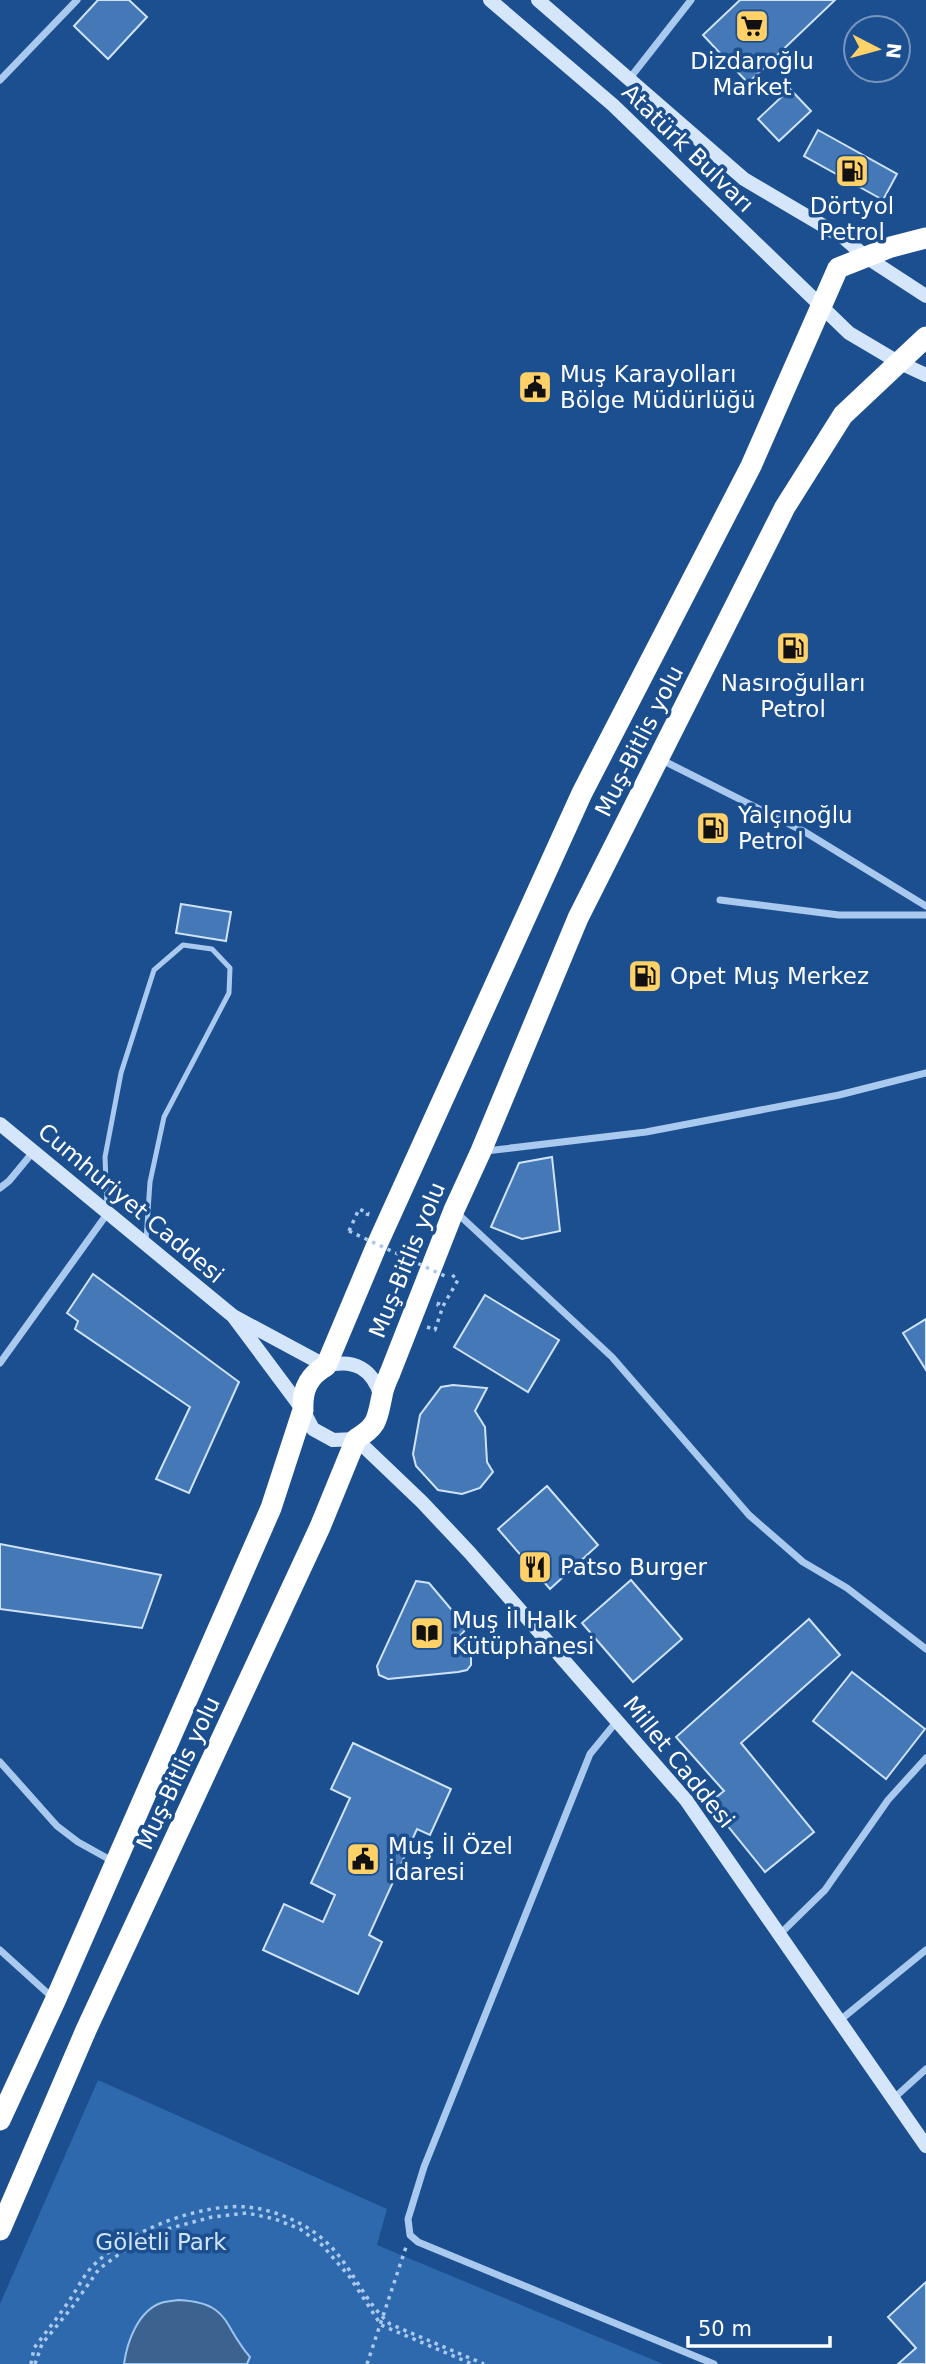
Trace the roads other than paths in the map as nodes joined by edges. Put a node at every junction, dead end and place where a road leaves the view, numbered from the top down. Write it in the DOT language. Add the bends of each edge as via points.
graph roads {
  1 [pos="77,0"];
  2 [pos="490,0"];
  3 [pos="538,0"];
  4 [pos="691,0"];
  5 [pos="630,78"];
  6 [pos="0,80"];
  7 [pos="926,238"];
  8 [pos="866,257"];
  9 [pos="926,296"];
  10 [pos="820,307"];
  11 [pos="923,339"];
  12 [pos="898,362"];
  13 [pos="926,375"];
  14 [pos="659,759"];
  15 [pos="720,900"];
  16 [pos="926,906"];
  17 [pos="926,915"];
  18 [pos="926,1073"];
  19 [pos="0,1124"];
  20 [pos="481,1151"];
  21 [pos="33,1152"];
  22 [pos="0,1188"];
  23 [pos="454,1210"];
  24 [pos="107,1214"];
  25 [pos="145,1243"];
  26 [pos="233,1316"];
  27 [pos="0,1363"];
  28 [pos="326,1366"];
  29 [pos="381,1397"];
  30 [pos="303,1410"];
  31 [pos="356,1439"];
  32 [pos="926,1649"];
  33 [pos="617,1721"];
  34 [pos="926,1758"];
  35 [pos="0,1762"];
  36 [pos="115,1863"];
  37 [pos="779,1934"];
  38 [pos="0,1950"];
  39 [pos="926,1950"];
  40 [pos="55,2001"];
  41 [pos="839,2021"];
  42 [pos="926,2069"];
  43 [pos="894,2099"];
  44 [pos="0,2120"];
  45 [pos="926,2146"];
  46 [pos="0,2230"];
  47 [pos="714,2364"];
  1 -- 6 [label="street"];
  2 -- 10 [label="street, Atatürk Bulvarı" via="613,106"];
  3 -- 5 [label="street, Atatürk Bulvarı"];
  4 -- 5 [label="street"];
  5 -- 8 [label="street, Atatürk Bulvarı" via="744,179 845,238"];
  7 -- 8 [label="highway"];
  8 -- 9 [label="street, Atatürk Bulvarı"];
  8 -- 10 [label="highway, Muş-Bitlis yolu" via="838,268"];
  10 -- 12 [label="street, Atatürk Bulvarı" via="849,333"];
  10 -- 28 [label="highway, Muş-Bitlis yolu" via="751,466 582,793"];
  11 -- 12 [label="highway, Muş-Bitlis yolu"];
  12 -- 13 [label="street, Atatürk Bulvarı"];
  12 -- 14 [label="highway, Muş-Bitlis yolu" via="843,415 785,507"];
  14 -- 16 [label="street" via="805,832"];
  14 -- 20 [label="highway, Muş-Bitlis yolu" via="578,919"];
  15 -- 17 [label="street" via="839,915"];
  18 -- 20 [label="street" via="839,1095 646,1132"];
  19 -- 21 [label="street, Cumhuriyet Caddesi"];
  20 -- 23 [label="highway, Muş-Bitlis yolu"];
  21 -- 22 [label="street"];
  21 -- 24 [label="street, Cumhuriyet Caddesi"];
  23 -- 29 [label="highway, Muş-Bitlis yolu"];
  23 -- 32 [label="street" via="612,1357 749,1515 803,1562 847,1588"];
  24 -- 25 [label="street, Cumhuriyet Caddesi"];
  24 -- 25 [label="lane" via="104,1157 121,1073 154,970 183,945 212,949 230,968 229,993 164,1117 150,1182"];
  24 -- 27 [label="street"];
  25 -- 26 [label="street, Cumhuriyet Caddesi"];
  26 -- 28 [label="street, Cumhuriyet Caddesi"];
  26 -- 30 [label="street, Cumhuriyet Caddesi"];
  28 -- 29 [label="street, Cumhuriyet Caddesi" via="339,1362 358,1365 377,1384"];
  28 -- 30 [label="highway, Muş-Bitlis yolu" via="307,1384"];
  29 -- 31 [label="highway, Muş-Bitlis yolu" via="375,1423"];
  30 -- 31 [label="street, Cumhuriyet Caddesi" via="322,1436"];
  30 -- 36 [label="highway, Muş-Bitlis yolu" via="271,1508"];
  31 -- 33 [label="street, Millet Caddesi" via="470,1553"];
  31 -- 46 [label="highway, Muş-Bitlis yolu" via="320,1527 86,2030"];
  33 -- 37 [label="street, Millet Caddesi" via="686,1800"];
  33 -- 47 [label="street" via="590,1754 429,2154 408,2219 410,2235"];
  34 -- 37 [label="street" via="888,1800 825,1890"];
  35 -- 36 [label="street" via="57,1826"];
  36 -- 40 [label="highway, Muş-Bitlis yolu"];
  37 -- 41 [label="street, Millet Caddesi"];
  38 -- 40 [label="street"];
  39 -- 41 [label="street"];
  40 -- 44 [label="highway, Muş-Bitlis yolu"];
  41 -- 43 [label="street, Millet Caddesi"];
  42 -- 43 [label="street"];
  43 -- 45 [label="street, Millet Caddesi"];
}
